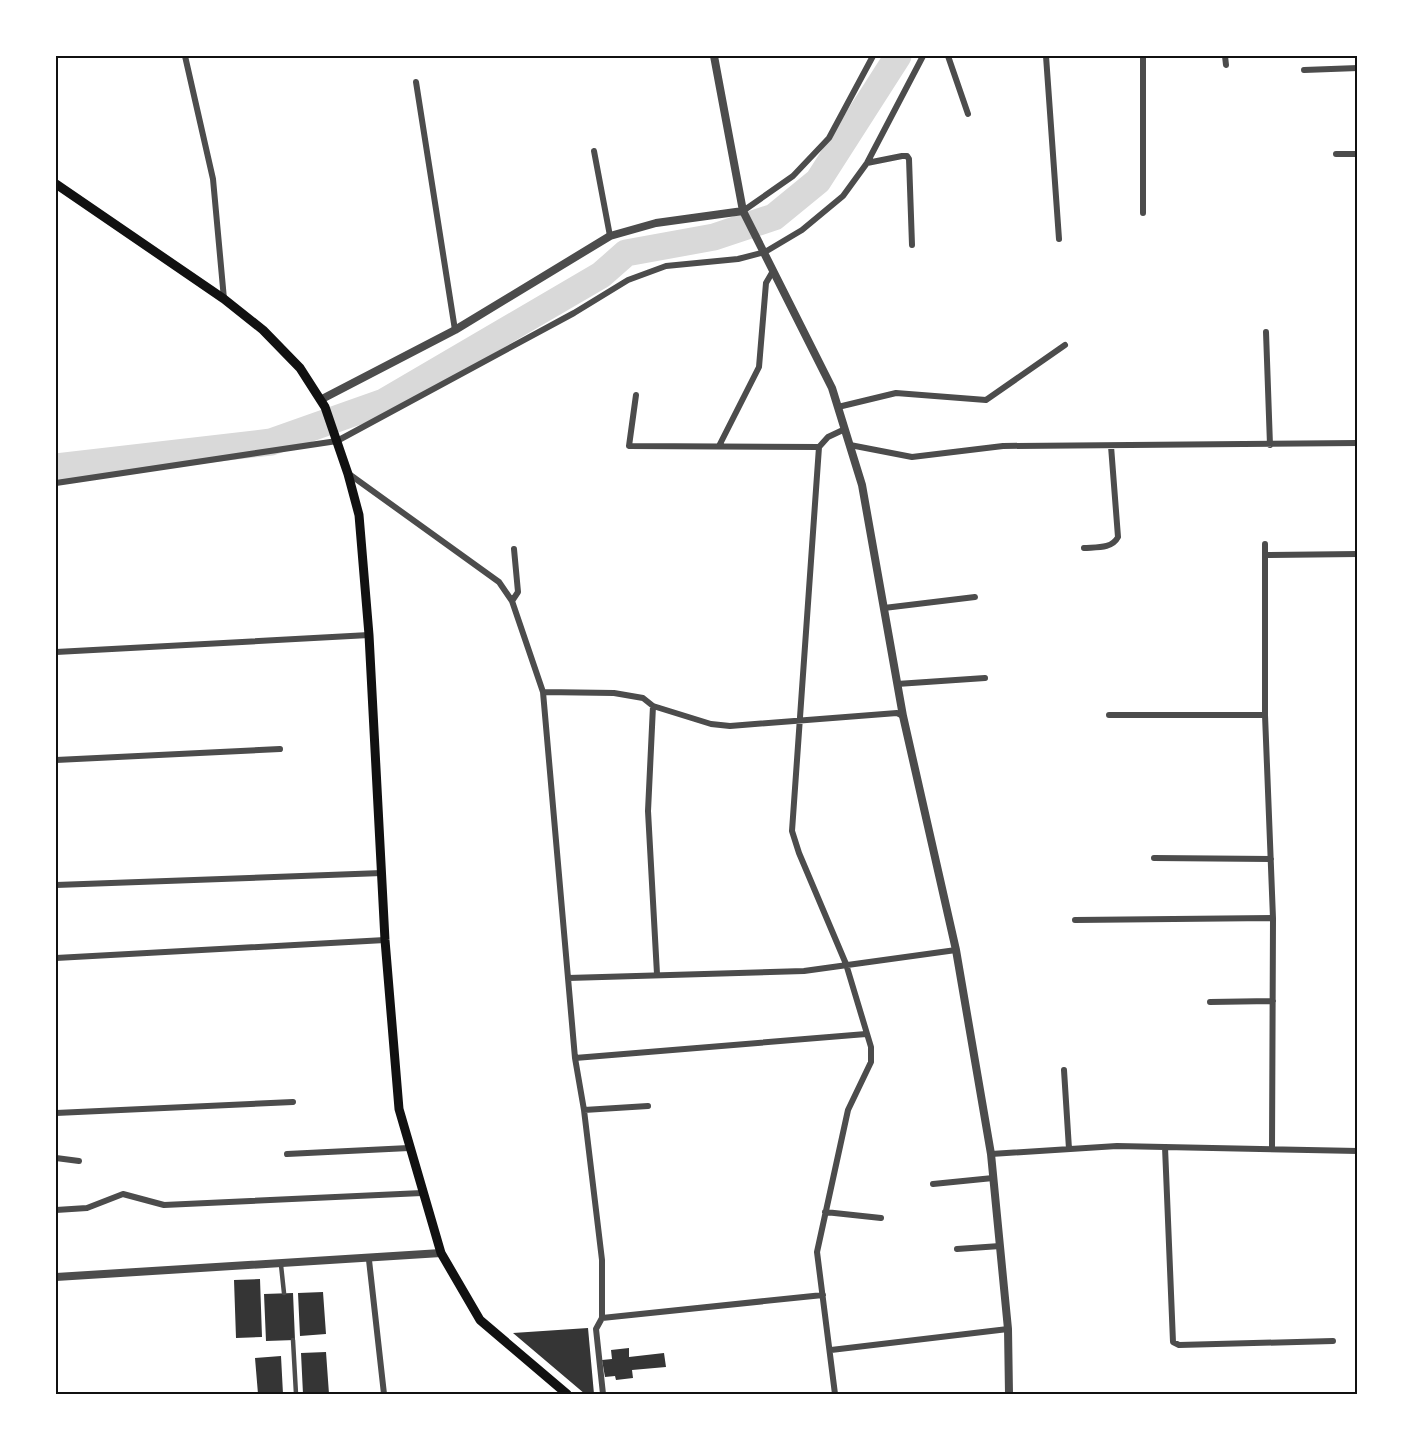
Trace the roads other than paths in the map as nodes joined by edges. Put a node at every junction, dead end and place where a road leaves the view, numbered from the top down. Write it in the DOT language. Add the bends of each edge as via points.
graph roads {
  1 [pos="185,56"];
  2 [pos="714,56"];
  3 [pos="873,56"];
  4 [pos="922,56"];
  5 [pos="948,56"];
  6 [pos="1046,56"];
  7 [pos="1143,56"];
  8 [pos="1225,56"];
  9 [pos="1226,65"];
  10 [pos="1358,68"];
  11 [pos="1304,70"];
  12 [pos="416,82"];
  13 [pos="968,114"];
  14 [pos="594,151"];
  15 [pos="1336,154"];
  16 [pos="1358,154"];
  17 [pos="867,163"];
  18 [pos="56,184"];
  19 [pos="742,211"];
  20 [pos="1143,213"];
  21 [pos="610,236"];
  22 [pos="1059,239"];
  23 [pos="912,244"];
  24 [pos="765,252"];
  25 [pos="773,271"];
  26 [pos="224,299"];
  27 [pos="455,330"];
  28 [pos="1266,332"];
  29 [pos="1065,345"];
  30 [pos="636,395"];
  31 [pos="323,403"];
  32 [pos="838,407"];
  33 [pos="845,429"];
  34 [pos="337,441"];
  35 [pos="1358,443"];
  36 [pos="850,445"];
  37 [pos="1270,445"];
  38 [pos="719,446"];
  39 [pos="1112,446"];
  40 [pos="819,447"];
  41 [pos="348,474"];
  42 [pos="56,483"];
  43 [pos="1265,544"];
  44 [pos="1084,548"];
  45 [pos="514,549"];
  46 [pos="1358,554"];
  47 [pos="1265,555"];
  48 [pos="975,597"];
  49 [pos="512,601"];
  50 [pos="884,608"];
  51 [pos="369,635"];
  52 [pos="56,652"];
  53 [pos="986,678"];
  54 [pos="897,684"];
  55 [pos="543,692"];
  56 [pos="652,706"];
  57 [pos="1109,715"];
  58 [pos="1265,715"];
  59 [pos="903,716"];
  60 [pos="798,721"];
  61 [pos="280,749"];
  62 [pos="56,760"];
  63 [pos="1154,858"];
  64 [pos="1271,859"];
  65 [pos="382,873"];
  66 [pos="56,885"];
  67 [pos="1273,918"];
  68 [pos="1075,920"];
  69 [pos="385,940"];
  70 [pos="956,950"];
  71 [pos="56,958"];
  72 [pos="846,964"];
  73 [pos="657,974"];
  74 [pos="568,978"];
  75 [pos="1273,1001"];
  76 [pos="1209,1002"];
  77 [pos="866,1034"];
  78 [pos="575,1059"];
  79 [pos="1064,1070"];
  80 [pos="293,1102"];
  81 [pos="648,1106"];
  82 [pos="584,1110"];
  83 [pos="56,1113"];
  84 [pos="1165,1147"];
  85 [pos="409,1148"];
  86 [pos="1069,1149"];
  87 [pos="1272,1149"];
  88 [pos="1358,1151"];
  89 [pos="287,1154"];
  90 [pos="991,1154"];
  91 [pos="56,1158"];
  92 [pos="79,1161"];
  93 [pos="993,1178"];
  94 [pos="933,1184"];
  95 [pos="422,1193"];
  96 [pos="56,1210"];
  97 [pos="825,1212"];
  98 [pos="881,1218"];
  99 [pos="1000,1246"];
  100 [pos="957,1249"];
  101 [pos="441,1253"];
  102 [pos="369,1260"];
  103 [pos="281,1265"];
  104 [pos="56,1277"];
  105 [pos="284,1293"];
  106 [pos="823,1296"];
  107 [pos="602,1318"];
  108 [pos="1008,1329"];
  109 [pos="292,1340"];
  110 [pos="1333,1341"];
  111 [pos="831,1350"];
  112 [pos="296,1395"];
  113 [pos="384,1395"];
  114 [pos="567,1395"];
  115 [pos="603,1395"];
  116 [pos="835,1395"];
  117 [pos="1009,1395"];
  1 -- 26 [label="street" via="213,179"];
  2 -- 19 [label="street"];
  3 -- 19 [label="street" via="829,138 793,177"];
  4 -- 17 [label="street"];
  5 -- 13 [label="street"];
  6 -- 22 [label="street"];
  7 -- 20 [label="street"];
  8 -- 9 [label="street"];
  10 -- 11 [label="street"];
  12 -- 27 [label="street"];
  14 -- 21 [label="street"];
  15 -- 16 [label="street"];
  17 -- 23 [label="street" via="907,156 909,159"];
  17 -- 24 [label="street" via="843,196 802,230"];
  18 -- 26 [label="main road"];
  19 -- 21 [label="street" via="656,223"];
  19 -- 24 [label="street"];
  21 -- 27 [label="street"];
  24 -- 25 [label="street"];
  24 -- 34 [label="street" via="738,260 666,266 628,280"];
  25 -- 32 [label="street"];
  25 -- 38 [label="street" via="766,283 759,368"];
  26 -- 31 [label="main road" via="292,361"];
  27 -- 31 [label="street"];
  28 -- 37 [label="street"];
  29 -- 32 [label="street" via="986,400 896,393"];
  30 -- 38 [label="street" via="629,446"];
  31 -- 34 [label="main road"];
  32 -- 33 [label="street"];
  33 -- 36 [label="street"];
  33 -- 40 [label="street" via="828,437"];
  34 -- 41 [label="main road"];
  34 -- 42 [label="street"];
  35 -- 37 [label="street"];
  36 -- 39 [label="street" via="912,457 1003,446"];
  36 -- 50 [label="street" via="862,485"];
  37 -- 39 [label="street"];
  38 -- 40 [label="street"];
  39 -- 44 [label="street" via="1118,537 1115,543"];
  40 -- 60 [label="street"];
  41 -- 49 [label="street" via="499,582"];
  41 -- 51 [label="main road" via="359,515"];
  43 -- 47 [label="street"];
  45 -- 49 [label="street" via="518,592"];
  46 -- 47 [label="street"];
  47 -- 58 [label="street"];
  48 -- 50 [label="street"];
  49 -- 55 [label="street"];
  50 -- 54 [label="street"];
  51 -- 52 [label="street"];
  51 -- 65 [label="main road"];
  53 -- 54 [label="street"];
  54 -- 59 [label="street"];
  55 -- 56 [label="street" via="614,693 643,698"];
  55 -- 74 [label="street"];
  56 -- 60 [label="street" via="730,726"];
  56 -- 73 [label="street" via="648,811"];
  57 -- 58 [label="street"];
  58 -- 64 [label="street"];
  59 -- 60 [label="street" via="897,713"];
  59 -- 70 [label="street"];
  60 -- 72 [label="street" via="792,831"];
  61 -- 62 [label="street"];
  63 -- 64 [label="street"];
  64 -- 67 [label="street"];
  65 -- 66 [label="street"];
  65 -- 69 [label="main road"];
  67 -- 68 [label="street"];
  67 -- 75 [label="street"];
  69 -- 71 [label="street"];
  69 -- 85 [label="main road" via="399,1109"];
  70 -- 72 [label="street"];
  70 -- 90 [label="street"];
  72 -- 73 [label="street" via="804,971"];
  72 -- 77 [label="street"];
  73 -- 74 [label="street"];
  74 -- 78 [label="street"];
  75 -- 76 [label="street"];
  75 -- 87 [label="street"];
  77 -- 78 [label="street"];
  77 -- 97 [label="street" via="871,1062 848,1110"];
  78 -- 82 [label="street"];
  79 -- 86 [label="street"];
  80 -- 83 [label="street"];
  81 -- 82 [label="street"];
  82 -- 107 [label="street" via="602,1260"];
  84 -- 86 [label="street"];
  84 -- 87 [label="street"];
  84 -- 110 [label="street" via="1173,1342 1179,1345"];
  85 -- 89 [label="street"];
  85 -- 95 [label="main road"];
  86 -- 90 [label="street"];
  87 -- 88 [label="street"];
  90 -- 93 [label="street"];
  91 -- 92 [label="street"];
  93 -- 94 [label="street"];
  93 -- 99 [label="street"];
  95 -- 96 [label="street" via="164,1205 123,1194 87,1209"];
  95 -- 101 [label="main road"];
  97 -- 98 [label="street"];
  97 -- 106 [label="street" via="817,1252"];
  99 -- 100 [label="street"];
  99 -- 108 [label="street"];
  101 -- 102 [label="street"];
  101 -- 114 [label="main road" via="480,1320"];
  102 -- 103 [label="street"];
  102 -- 113 [label="street"];
  103 -- 104 [label="street"];
  103 -- 105 [label="street"];
  106 -- 107 [label="street"];
  106 -- 111 [label="street"];
  107 -- 115 [label="street" via="596,1329"];
  108 -- 111 [label="street"];
  108 -- 117 [label="street"];
  109 -- 112 [label="street"];
  111 -- 116 [label="street"];
}
